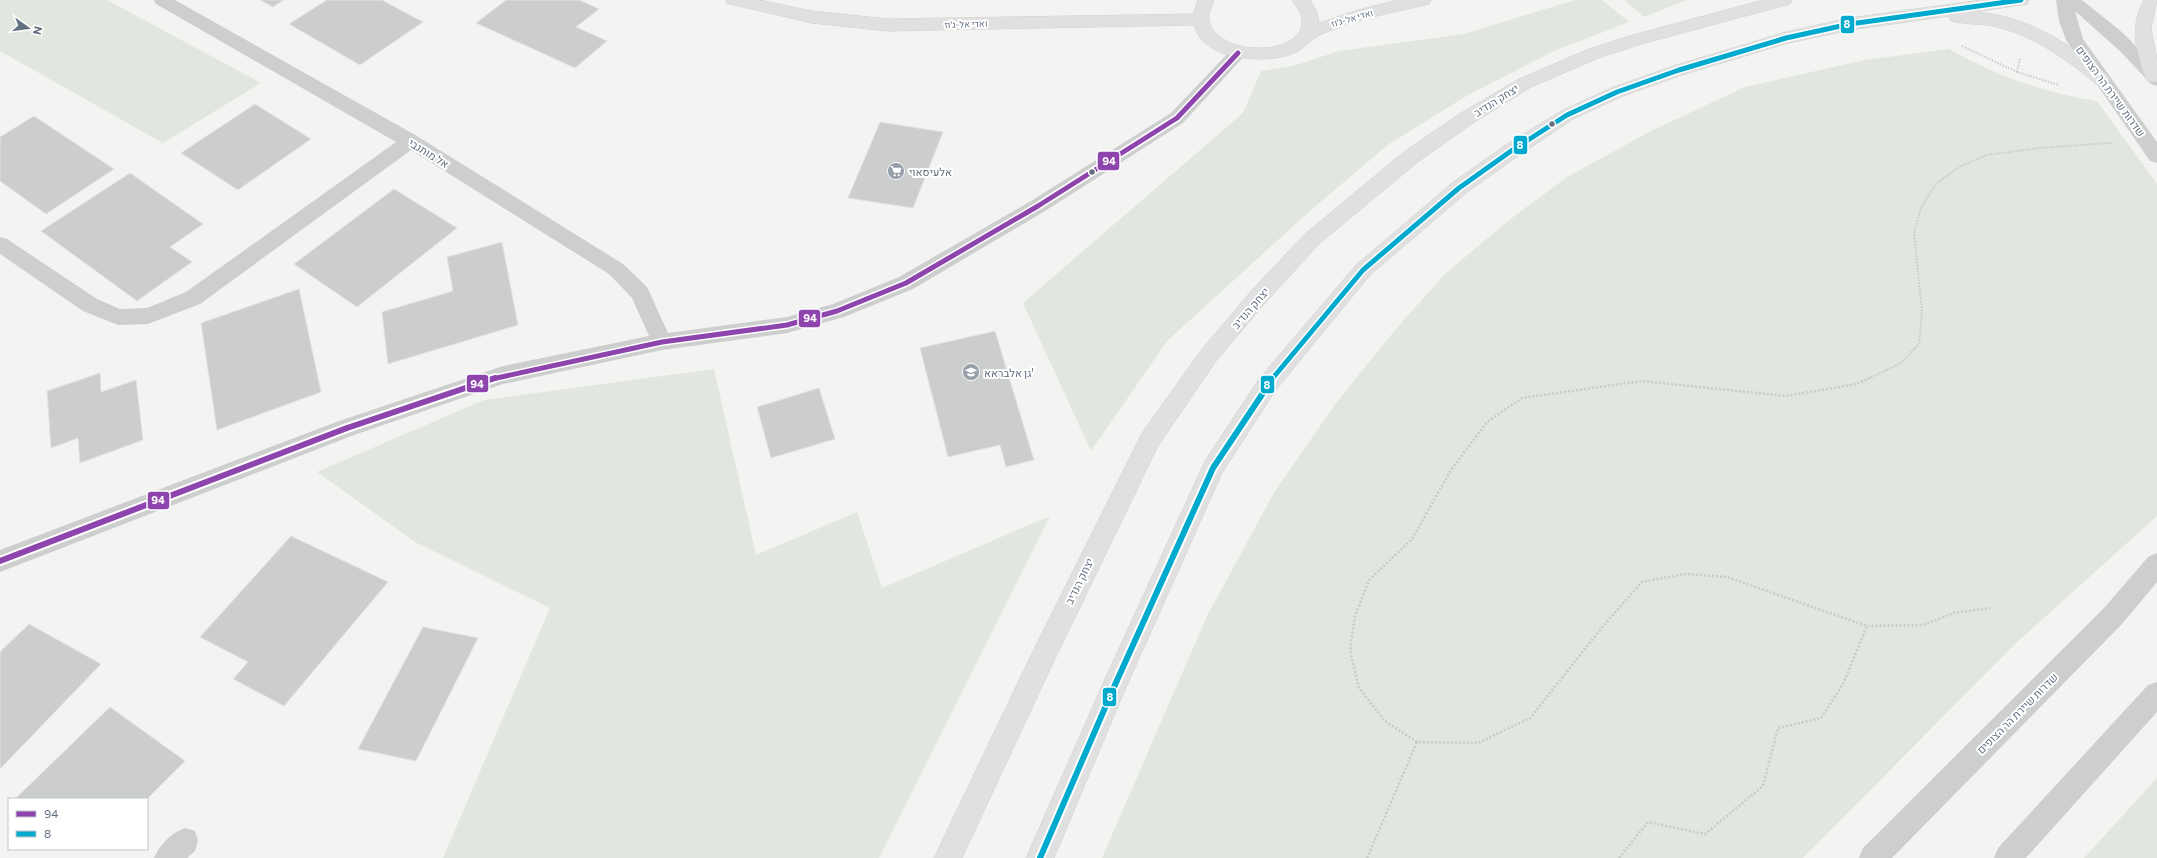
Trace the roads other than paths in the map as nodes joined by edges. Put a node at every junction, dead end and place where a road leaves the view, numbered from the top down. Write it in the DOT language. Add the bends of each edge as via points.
graph roads {
  1 [pos="162,0"];
  2 [pos="734,0"];
  3 [pos="1206,0"];
  4 [pos="1300,0"];
  5 [pos="1423,0"];
  6 [pos="1784,0"];
  7 [pos="2021,0"];
  8 [pos="2064,0"];
  9 [pos="2071,0"];
  10 [pos="2152,0"];
  11 [pos="1999,2"];
  12 [pos="1200,19"];
  13 [pos="1850,24"];
  14 [pos="1307,36"];
  15 [pos="1238,52"];
  16 [pos="2101,78"];
  17 [pos="2156,78"];
  18 [pos="410,141"];
  19 [pos="2157,156"];
  20 [pos="0,244"];
  21 [pos="662,342"];
  22 [pos="0,561"];
  23 [pos="2157,564"];
  24 [pos="2157,694"];
  25 [pos="948,858"];
  26 [pos="1040,858"];
  27 [pos="1873,858"];
  28 [pos="2008,858"];
  1 -- 18 [label="street, אל מותנבי"];
  2 -- 12 [label="main road, ואדי אל-ג'וז" via="812,17 888,25"];
  3 -- 12 [label="main road" via="1201,8"];
  4 -- 14 [label="main road" via="1310,13 1311,26"];
  5 -- 14 [label="main road, ואדי אל-ג'וז" via="1349,17 1330,23"];
  6 -- 25 [label="main road, יצחק הנדיב" via="1595,53 1525,83 1467,118 1412,156 1312,239 1209,355 1150,440"];
  7 -- 11 [label="main road"];
  8 -- 16 [label="street, שדרות שיירת הר הצופים" via="2075,40"];
  9 -- 17 [label="street" via="2112,33"];
  10 -- 17 [label="main road" via="2146,10 2142,37"];
  11 -- 13 [label="main road"];
  12 -- 15 [label="main road, ואדי אל-ג'וז" via="1203,29 1211,39 1223,47"];
  13 -- 16 [label="main road" via="1959,16 1982,19 2023,29 2049,40"];
  13 -- 26 [label="main road" via="1786,38 1679,70 1617,92 1567,116 1511,150 1459,188 1363,270 1267,385 1213,468"];
  14 -- 15 [label="main road, ואדי אל-ג'וז" via="1286,51 1255,55"];
  15 -- 21 [label="street" via="1177,118 1038,206 906,283 837,311 787,325"];
  16 -- 19 [label="street, שדרות שיירת הר הצופים"];
  18 -- 20 [label="street" via="193,298 148,316 118,317 90,306"];
  18 -- 21 [label="street, אל מותנבי" via="616,269 640,293"];
  21 -- 22 [label="street" via="503,375 296,447"];
  23 -- 27 [label="street, שדרות שיירת הר הצופים" via="2113,616"];
  24 -- 28 [label="street"];
}
